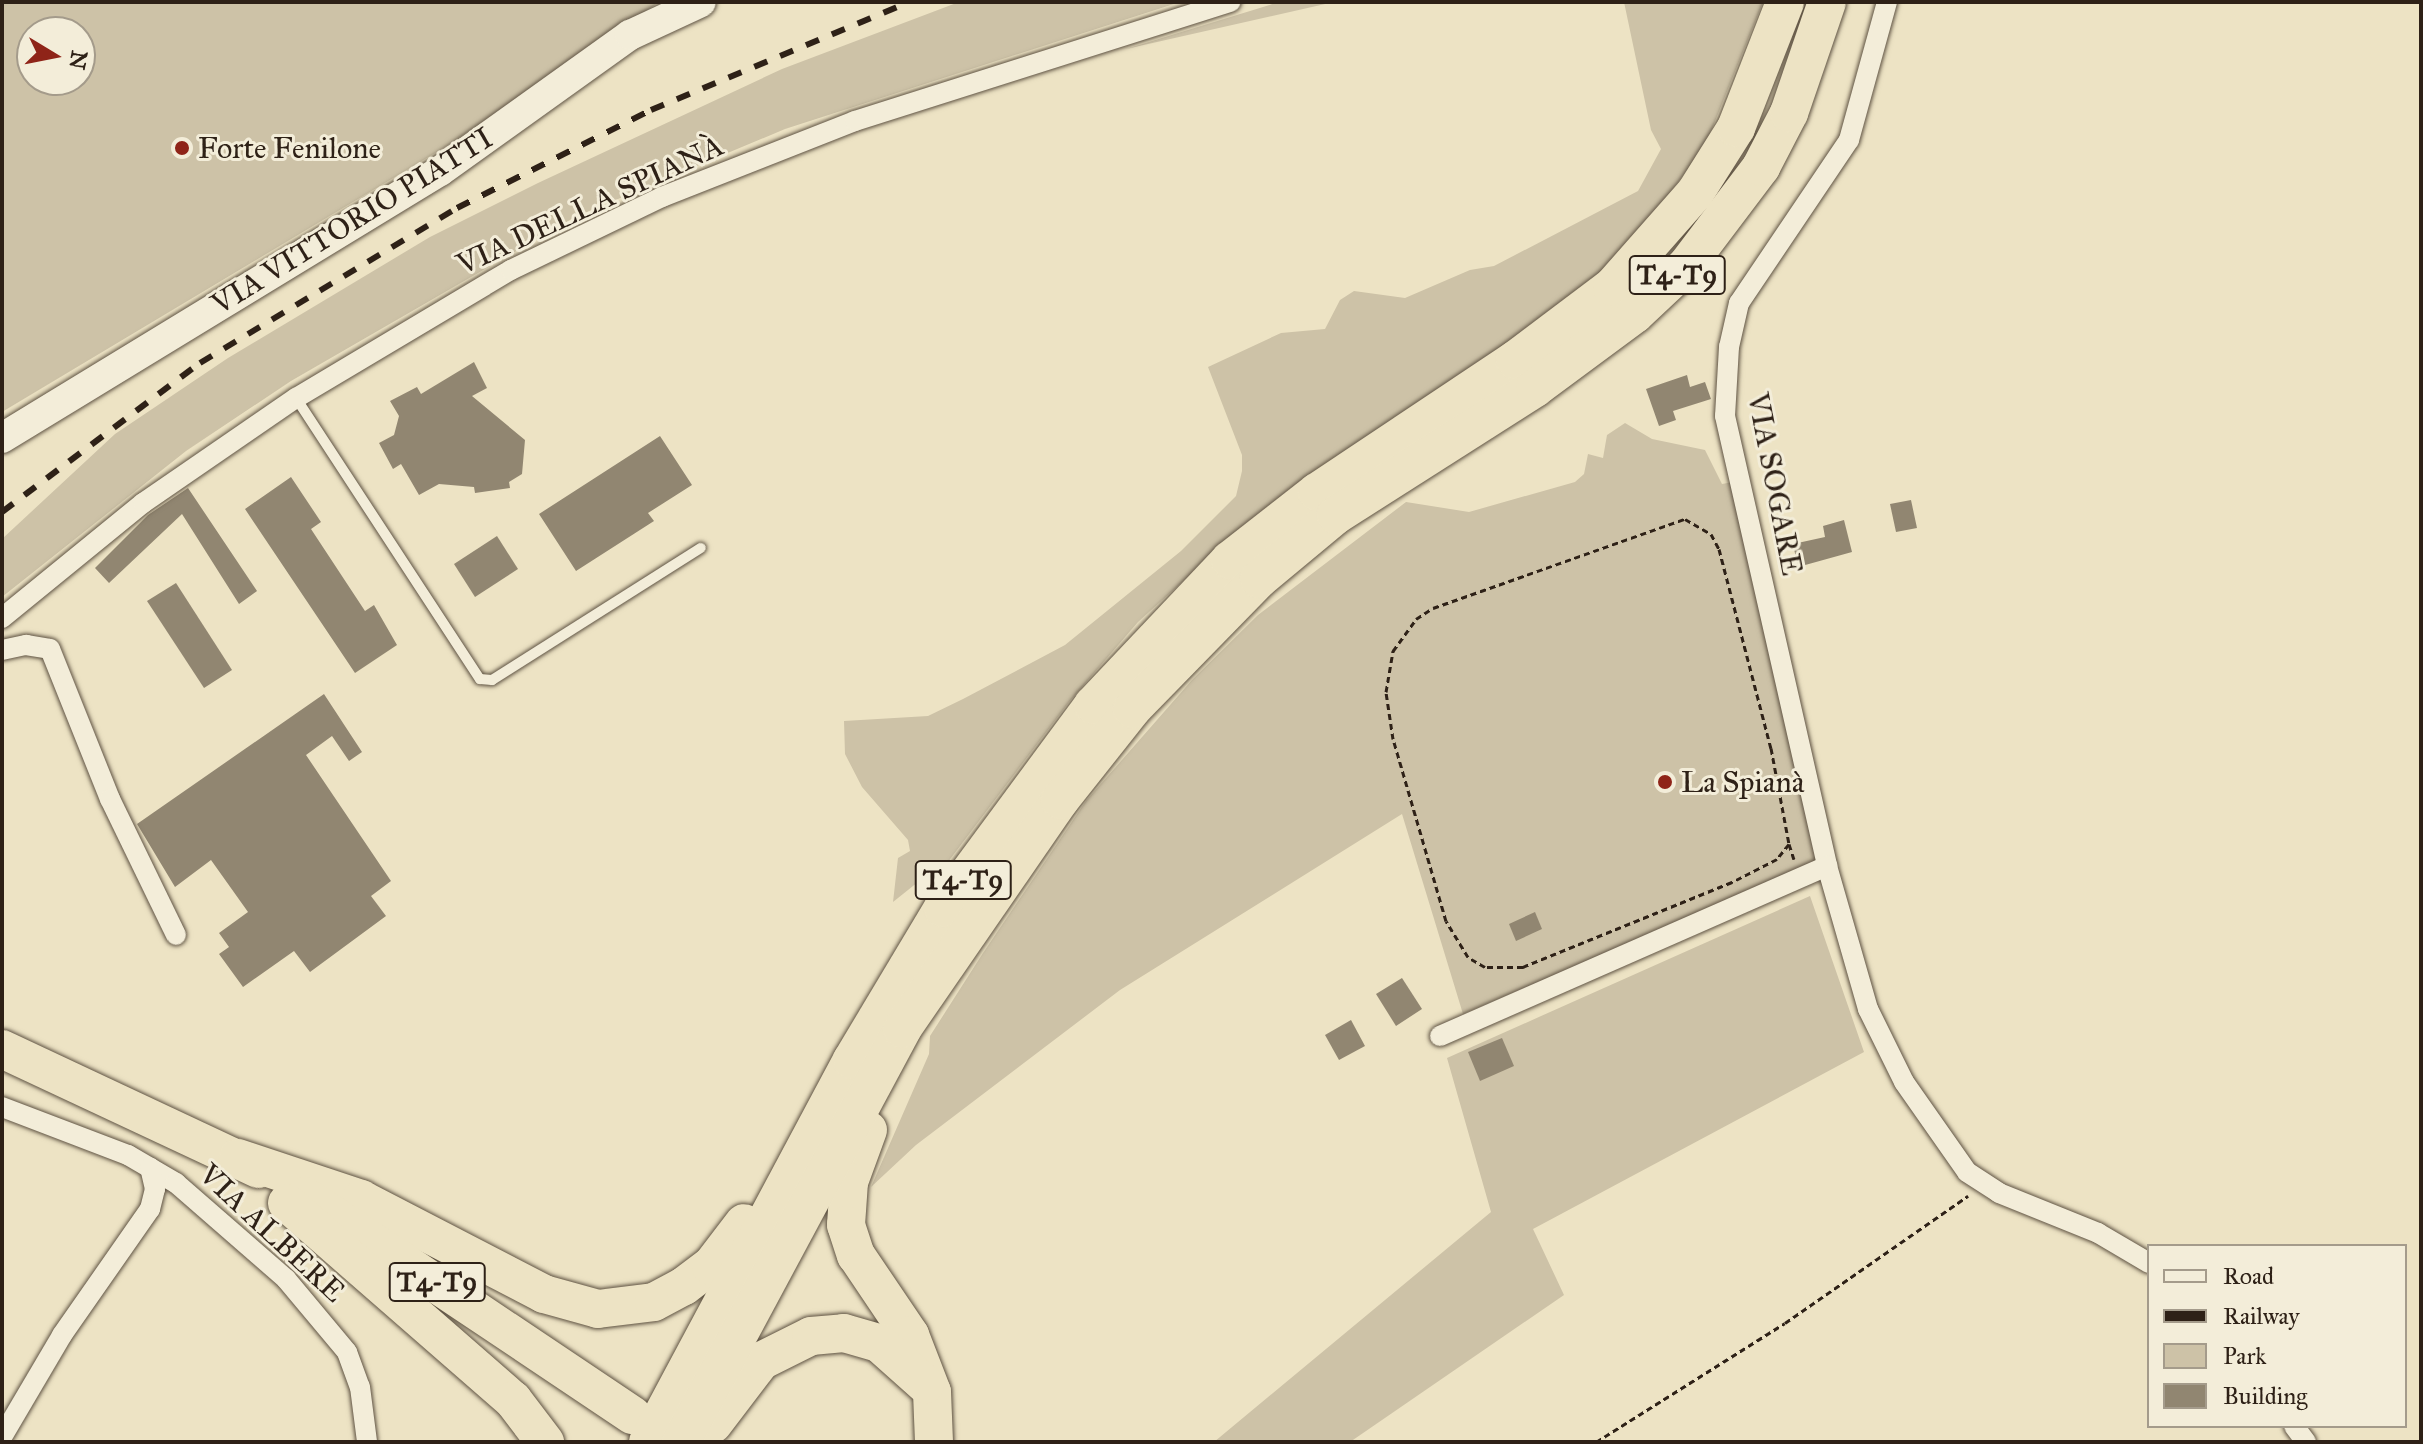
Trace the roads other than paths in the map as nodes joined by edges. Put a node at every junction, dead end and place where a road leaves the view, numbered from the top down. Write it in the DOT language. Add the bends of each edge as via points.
graph roads {
  1 [pos="701,2"];
  2 [pos="1231,2"];
  3 [pos="1785,2"];
  4 [pos="1827,2"];
  5 [pos="1887,2"];
  6 [pos="296,398"];
  7 [pos="2,438"];
  8 [pos="701,548"];
  9 [pos="2,618"];
  10 [pos="2,650"];
  11 [pos="1060,800"];
  12 [pos="1827,866"];
  13 [pos="176,935"];
  14 [pos="1440,1036"];
  15 [pos="2,1049"];
  16 [pos="852,1060"];
  17 [pos="2,1107"];
  18 [pos="238,1158"];
  19 [pos="150,1168"];
  20 [pos="2147,1262"];
  21 [pos="932,1392"];
  22 [pos="640,1428"];
  23 [pos="2,1437"];
  24 [pos="367,1442"];
  25 [pos="545,1442"];
  26 [pos="681,1442"];
  27 [pos="702,1442"];
  28 [pos="934,1442"];
  1 -- 7 [label="street, VIA VITTORIO PIATTI" via="630,35 440,171"];
  2 -- 6 [label="street, VIA DELLA SPIANÀ" via="855,121 662,197 511,270"];
  3 -- 16 [label="highway, T4-T9" via="1736,128 1695,193 1655,241 1612,287 1515,360 1317,492 1230,560 1093,705 943,908"];
  4 -- 11 [label="highway, T4-T9" via="1789,113 1768,153 1726,218 1687,265 1635,314 1548,378 1336,515 1259,579 1132,709"];
  5 -- 12 [label="street, VIA SOGARE" via="1849,140 1739,303 1725,388 1725,416"];
  6 -- 8 [label="lane" via="480,679 492,680"];
  6 -- 9 [label="street, VIA DELLA SPIANÀ" via="143,503"];
  10 -- 13 [label="street" via="26,645 50,649 110,799"];
  11 -- 21 [label="highway, T4-T9" via="912,1043 868,1130 849,1182 846,1225 856,1255 910,1335"];
  11 -- 26 [label="highway, T4-T9" via="902,1029"];
  12 -- 14 [label="street"];
  12 -- 20 [label="street, VIA SOGARE" via="1868,1009 1898,1070 1967,1172"];
  15 -- 18 [label="highway, T4-T9"];
  16 -- 18 [label="highway, T4-T9" via="711,1266 654,1302 621,1309 571,1305 361,1199"];
  16 -- 22 [label="highway, T4-T9"];
  17 -- 19 [label="street, VIA ALBERE"];
  18 -- 22 [label="highway, T4-T9" via="337,1214"];
  18 -- 25 [label="highway, T4-T9" via="513,1400"];
  19 -- 23 [label="street, VIA ALBERE" via="155,1189 150,1209 62,1335"];
  19 -- 24 [label="street, VIA ALBERE" via="216,1216 324,1321 347,1352 360,1387"];
  21 -- 27 [label="highway" via="879,1343 844,1333 811,1336 761,1361 724,1405"];
  21 -- 28 [label="highway, T4-T9"];
}
